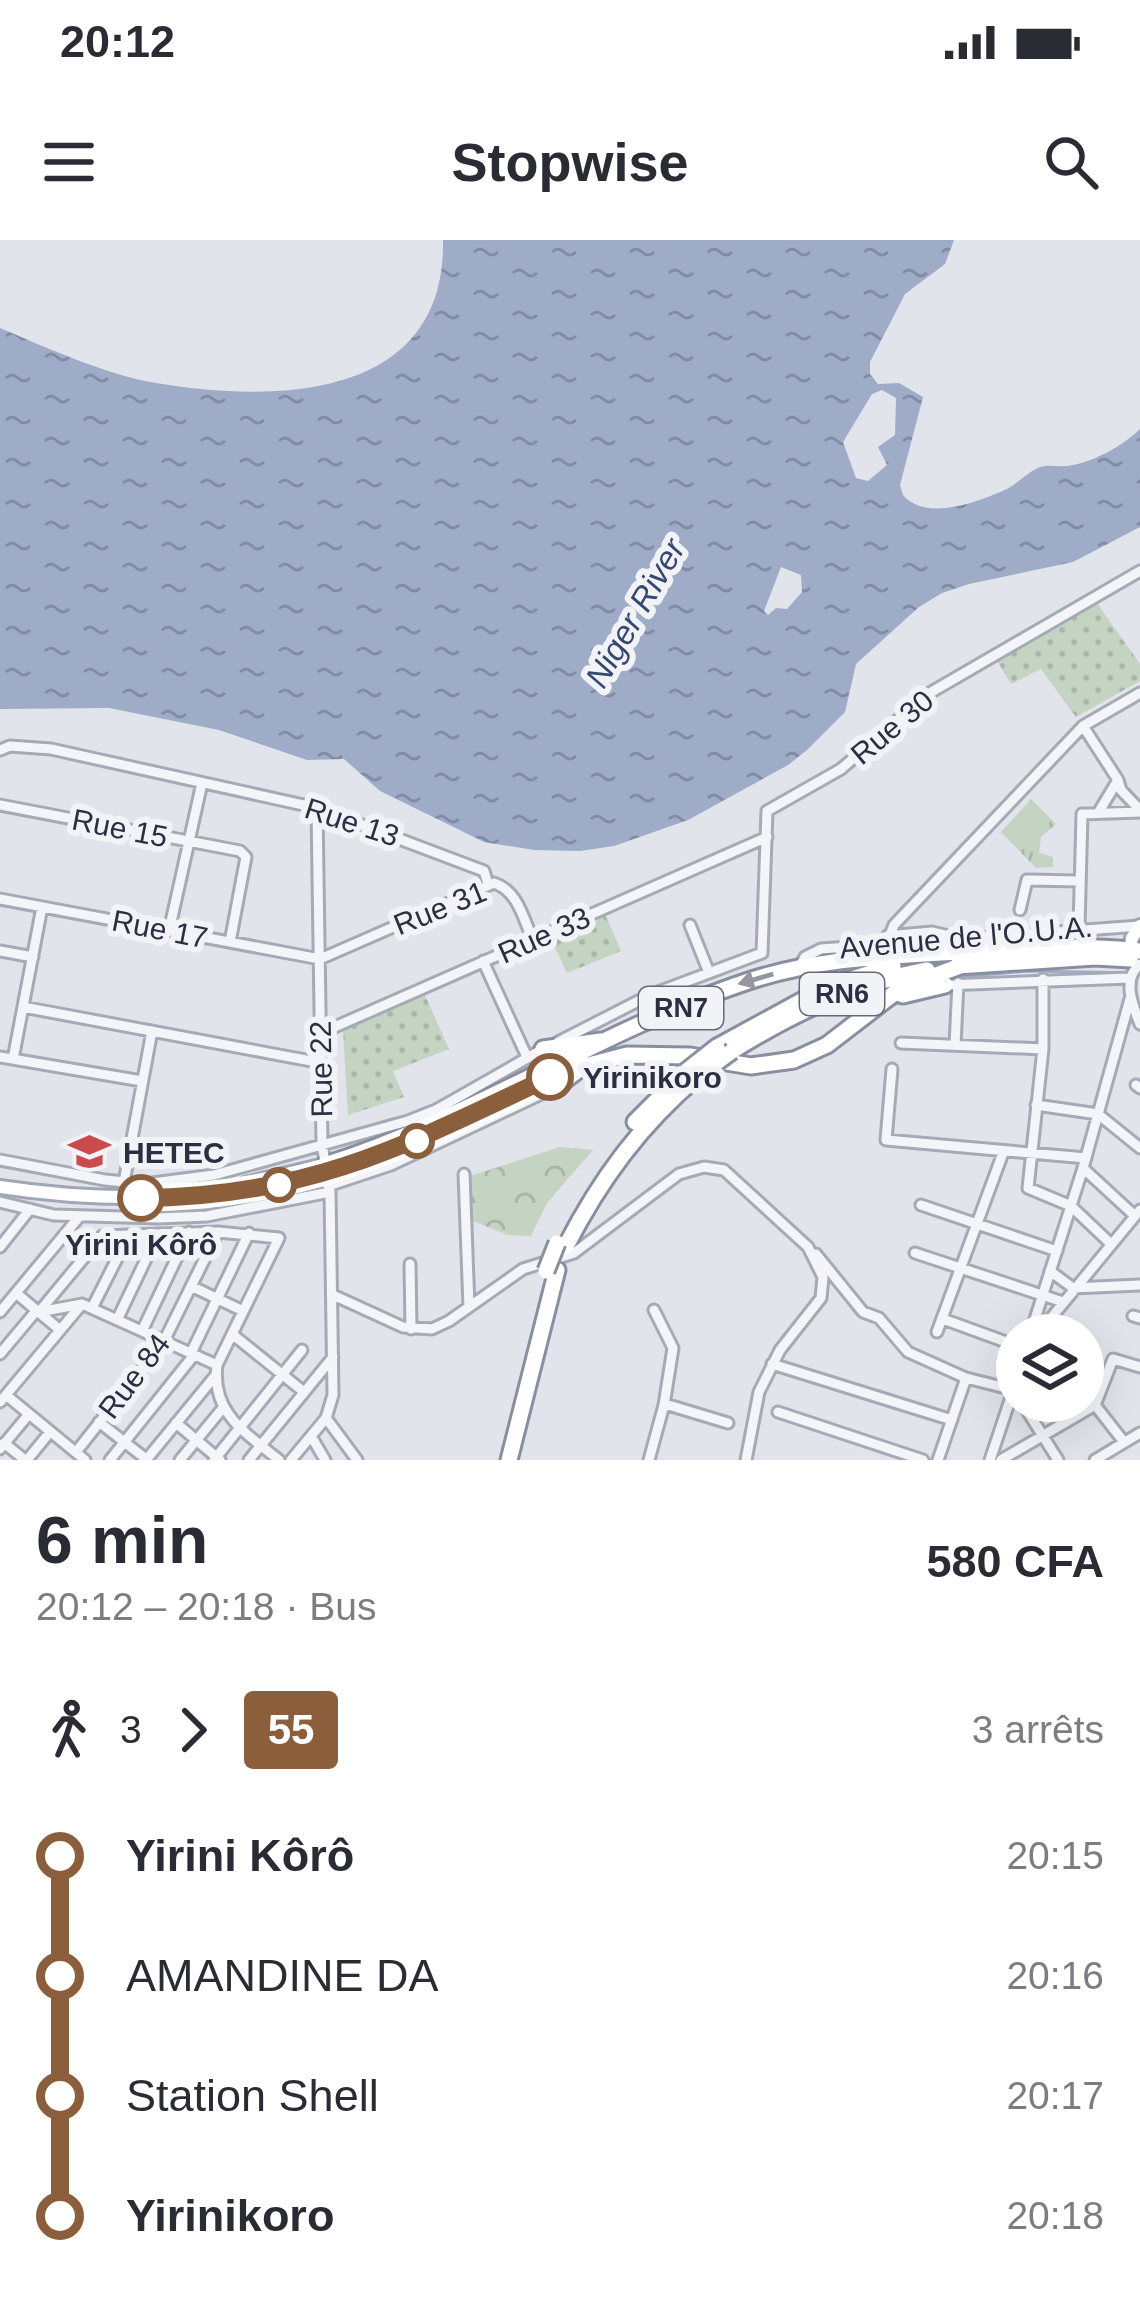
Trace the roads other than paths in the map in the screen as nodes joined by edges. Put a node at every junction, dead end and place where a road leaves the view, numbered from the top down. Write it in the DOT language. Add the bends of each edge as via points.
graph roads {
  1 [pos="1140,571"];
  2 [pos="1140,693"];
  3 [pos="1083,726"];
  4 [pos="0,750"];
  5 [pos="1118,780"];
  6 [pos="202,783"];
  7 [pos="0,805"];
  8 [pos="317,808"];
  9 [pos="1140,811"];
  10 [pos="1098,813"];
  11 [pos="767,837"];
  12 [pos="188,840"];
  13 [pos="1080,880"];
  14 [pos="488,884"];
  15 [pos="0,898"];
  16 [pos="42,907"];
  17 [pos="1019,910"];
  18 [pos="690,925"];
  19 [pos="1140,926"];
  20 [pos="1079,928"];
  21 [pos="169,931"];
  22 [pos="887,939"];
  23 [pos="533,940"];
  24 [pos="230,942"];
  25 [pos="0,951"];
  26 [pos="959,952"];
  27 [pos="33,957"];
  28 [pos="320,959"];
  29 [pos="1136,959"];
  30 [pos="483,962"];
  31 [pos="800,967"];
  32 [pos="708,970"];
  33 [pos="1130,977"];
  34 [pos="1043,980"];
  35 [pos="951,984"];
  36 [pos="1130,999"];
  37 [pos="883,1001"];
  38 [pos="22,1007"];
  39 [pos="1140,1024"];
  40 [pos="152,1031"];
  41 [pos="322,1033"];
  42 [pos="610,1040"];
  43 [pos="901,1043"];
  44 [pos="956,1045"];
  45 [pos="543,1049"];
  46 [pos="1042,1049"];
  47 [pos="0,1057"];
  48 [pos="527,1057"];
  49 [pos="13,1059"];
  50 [pos="322,1063"];
  51 [pos="589,1063"];
  52 [pos="892,1069"];
  53 [pos="142,1081"];
  54 [pos="556,1087"];
  55 [pos="1036,1105"];
  56 [pos="1098,1114"];
  57 [pos="322,1144"];
  58 [pos="1140,1148"];
  59 [pos="1003,1153"];
  60 [pos="1030,1155"];
  61 [pos="0,1160"];
  62 [pos="1084,1163"];
  63 [pos="464,1174"];
  64 [pos="328,1179"];
  65 [pos="124,1182"];
  66 [pos="0,1184"];
  67 [pos="0,1202"];
  68 [pos="921,1204"];
  69 [pos="1071,1206"];
  70 [pos="30,1209"];
  71 [pos="1138,1213"];
  72 [pos="79,1217"];
  73 [pos="977,1224"];
  74 [pos="189,1232"];
  75 [pos="218,1232"];
  76 [pos="250,1233"];
  77 [pos="158,1234"];
  78 [pos="129,1235"];
  79 [pos="1111,1244"];
  80 [pos="0,1247"];
  81 [pos="808,1247"];
  82 [pos="1057,1251"];
  83 [pos="915,1253"];
  84 [pos="410,1264"];
  85 [pos="961,1268"];
  86 [pos="552,1270"];
  87 [pos="1050,1271"];
  88 [pos="1140,1285"];
  89 [pos="191,1286"];
  90 [pos="1073,1288"];
  91 [pos="16,1293"];
  92 [pos="333,1295"];
  93 [pos="1042,1295"];
  94 [pos="217,1299"];
  95 [pos="1063,1302"];
  96 [pos="87,1306"];
  97 [pos="469,1307"];
  98 [pos="2,1308"];
  99 [pos="654,1310"];
  100 [pos="38,1311"];
  101 [pos="243,1312"];
  102 [pos="1038,1314"];
  103 [pos="1052,1314"];
  104 [pos="943,1319"];
  105 [pos="117,1320"];
  106 [pos="411,1329"];
  107 [pos="61,1330"];
  108 [pos="142,1331"];
  109 [pos="937,1332"];
  110 [pos="232,1334"];
  111 [pos="996,1338"];
  112 [pos="164,1341"];
  113 [pos="302,1350"];
  114 [pos="0,1354"];
  115 [pos="192,1354"];
  116 [pos="334,1356"];
  117 [pos="772,1364"];
  118 [pos="1140,1367"];
  119 [pos="216,1370"];
  120 [pos="283,1374"];
  121 [pos="966,1378"];
  122 [pos="1104,1381"];
  123 [pos="996,1386"];
  124 [pos="304,1392"];
  125 [pos="3,1399"];
  126 [pos="664,1404"];
  127 [pos="222,1409"];
  128 [pos="778,1412"];
  129 [pos="29,1414"];
  130 [pos="1104,1417"];
  131 [pos="326,1418"];
  132 [pos="952,1420"];
  133 [pos="99,1422"];
  134 [pos="1005,1422"];
  135 [pos="1035,1422"];
  136 [pos="1065,1422"];
  137 [pos="728,1423"];
  138 [pos="176,1424"];
  139 [pos="240,1428"];
  140 [pos="50,1432"];
  141 [pos="1140,1433"];
  142 [pos="1043,1435"];
  143 [pos="311,1436"];
  144 [pos="196,1440"];
  145 [pos="1124,1442"];
  146 [pos="124,1443"];
  147 [pos="261,1445"];
  148 [pos="2,1446"];
  149 [pos="77,1454"];
  150 [pos="217,1459"];
  151 [pos="26,1460"];
  152 [pos="60,1460"];
  153 [pos="110,1460"];
  154 [pos="146,1460"];
  155 [pos="180,1460"];
  156 [pos="249,1460"];
  157 [pos="279,1460"];
  158 [pos="291,1460"];
  159 [pos="325,1460"];
  160 [pos="357,1460"];
  161 [pos="500,1460"];
  162 [pos="509,1460"];
  163 [pos="649,1460"];
  164 [pos="746,1460"];
  165 [pos="923,1460"];
  166 [pos="938,1460"];
  167 [pos="990,1460"];
  168 [pos="1000,1460"];
  169 [pos="1058,1460"];
  170 [pos="1095,1460"];
  1 -- 11 [label="street, Rue 30" via="928,694 842,769 766,811"];
  2 -- 3 [label="street"];
  3 -- 5 [label="street"];
  3 -- 22 [label="street"];
  4 -- 6 [label="street, Rue 13" via="51,749"];
  5 -- 9 [label="street"];
  5 -- 10 [label="street"];
  6 -- 8 [label="street, Rue 13"];
  6 -- 12 [label="street"];
  7 -- 12 [label="street, Rue 15"];
  8 -- 14 [label="street, Rue 13" via="484,871"];
  8 -- 28 [label="street, Rue 22"];
  9 -- 10 [label="street"];
  10 -- 13 [label="street" via="1082,814"];
  11 -- 23 [label="street, Rue 33"];
  11 -- 32 [label="street" via="762,952"];
  12 -- 21 [label="street"];
  12 -- 24 [label="street, Rue 15" via="246,857"];
  13 -- 17 [label="street" via="1027,880"];
  13 -- 20 [label="street"];
  14 -- 23 [label="street, Rue 31" via="506,887"];
  14 -- 28 [label="street, Rue 31"];
  15 -- 16 [label="street, Rue 17"];
  16 -- 21 [label="street, Rue 17"];
  16 -- 27 [label="street"];
  18 -- 32 [label="street"];
  19 -- 20 [label="street, Avenue de l'O.U.A."];
  19 -- 29 [label="main road"];
  20 -- 26 [label="street, Avenue de l'O.U.A."];
  21 -- 24 [label="street, Rue 17"];
  22 -- 26 [label="street, Avenue de l'O.U.A."];
  22 -- 31 [label="street, Avenue de l'O.U.A." via="821,949"];
  23 -- 30 [label="street, Rue 33"];
  24 -- 28 [label="street, Rue 17"];
  25 -- 27 [label="street"];
  26 -- 29 [label="highway, Avenue de l'O.U.A. / RN6" via="1072,945"];
  26 -- 31 [label="highway, RN7"];
  26 -- 37 [label="highway, RN7"];
  26 -- 86 [label="highway, RN6, bridge" via="827,987 724,1049 631,1126 580,1196"];
  27 -- 38 [label="street"];
  28 -- 41 [label="street, Rue 22"];
  29 -- 33 [label="street"];
  30 -- 41 [label="street, Rue 33"];
  30 -- 48 [label="street"];
  31 -- 42 [label="highway, RN7, one-way" via="700,998"];
  32 -- 45 [label="street"];
  33 -- 34 [label="street, Avenue de l'O.U.A."];
  33 -- 36 [label="street"];
  34 -- 35 [label="street, Avenue de l'O.U.A."];
  34 -- 46 [label="street"];
  35 -- 37 [label="highway"];
  35 -- 44 [label="street"];
  36 -- 39 [label="street"];
  36 -- 56 [label="street"];
  37 -- 51 [label="highway, RN7" via="794,1060 751,1066 646,1054"];
  38 -- 40 [label="street"];
  38 -- 49 [label="street"];
  40 -- 50 [label="street"];
  40 -- 53 [label="street"];
  41 -- 50 [label="street, Rue 22"];
  42 -- 45 [label="highway"];
  42 -- 64 [label="highway, RN7"];
  43 -- 44 [label="street"];
  44 -- 46 [label="street"];
  45 -- 48 [label="street"];
  46 -- 55 [label="street"];
  47 -- 49 [label="street"];
  48 -- 57 [label="street" via="436,1110"];
  49 -- 53 [label="street"];
  50 -- 57 [label="street, Rue 22"];
  51 -- 54 [label="highway"];
  51 -- 64 [label="highway, RN7"];
  52 -- 59 [label="street" via="886,1140"];
  53 -- 65 [label="street"];
  54 -- 64 [label="street" via="391,1166"];
  55 -- 56 [label="street"];
  55 -- 60 [label="street"];
  56 -- 58 [label="street"];
  56 -- 62 [label="street"];
  57 -- 64 [label="street, Rue 22"];
  57 -- 65 [label="street" via="214,1175"];
  59 -- 60 [label="street"];
  59 -- 73 [label="street"];
  60 -- 62 [label="street"];
  60 -- 69 [label="street" via="1028,1187"];
  61 -- 65 [label="street"];
  62 -- 69 [label="street"];
  62 -- 71 [label="street"];
  63 -- 97 [label="street"];
  64 -- 66 [label="main road, RN7" via="182,1198 100,1199"];
  64 -- 72 [label="street" via="206,1216"];
  64 -- 92 [label="street, Rue 22"];
  67 -- 70 [label="street"];
  68 -- 73 [label="street"];
  69 -- 79 [label="street"];
  69 -- 82 [label="street"];
  70 -- 72 [label="street"];
  70 -- 80 [label="street"];
  71 -- 79 [label="street"];
  72 -- 91 [label="street"];
  73 -- 82 [label="street"];
  73 -- 85 [label="street"];
  74 -- 75 [label="street"];
  74 -- 77 [label="street"];
  74 -- 108 [label="street"];
  75 -- 76 [label="street"];
  75 -- 89 [label="street, Rue 84"];
  76 -- 94 [label="street"];
  76 -- 101 [label="street" via="279,1238"];
  77 -- 78 [label="street"];
  77 -- 105 [label="street"];
  78 -- 96 [label="street"];
  78 -- 100 [label="street" via="102,1236"];
  79 -- 90 [label="street"];
  81 -- 97 [label="street" via="733,1176 692,1168 574,1253 523,1269"];
  81 -- 117 [label="street" via="821,1269 821,1298"];
  81 -- 121 [label="street" via="908,1352"];
  82 -- 87 [label="street"];
  83 -- 85 [label="street"];
  84 -- 106 [label="street"];
  85 -- 93 [label="street"];
  85 -- 104 [label="street"];
  86 -- 161 [label="highway"];
  86 -- 162 [label="highway"];
  87 -- 90 [label="street"];
  87 -- 93 [label="street"];
  88 -- 90 [label="street"];
  89 -- 94 [label="street"];
  89 -- 112 [label="street, Rue 84"];
  90 -- 95 [label="street"];
  91 -- 98 [label="street"];
  91 -- 100 [label="street"];
  92 -- 106 [label="street"];
  92 -- 116 [label="street, Rue 22"];
  93 -- 95 [label="street"];
  93 -- 102 [label="street"];
  94 -- 101 [label="street"];
  94 -- 115 [label="street"];
  95 -- 103 [label="street"];
  96 -- 100 [label="street"];
  96 -- 105 [label="street"];
  96 -- 107 [label="street"];
  97 -- 106 [label="street" via="432,1329"];
  99 -- 126 [label="street" via="674,1348"];
  100 -- 107 [label="street"];
  100 -- 114 [label="street"];
  101 -- 110 [label="street"];
  104 -- 109 [label="street"];
  104 -- 111 [label="street"];
  105 -- 108 [label="street"];
  107 -- 125 [label="street"];
  108 -- 112 [label="street"];
  110 -- 119 [label="street"];
  110 -- 120 [label="street"];
  112 -- 115 [label="street"];
  112 -- 133 [label="street, Rue 84"];
  113 -- 120 [label="street"];
  115 -- 119 [label="street"];
  115 -- 146 [label="street"];
  116 -- 124 [label="street"];
  116 -- 131 [label="street, Rue 22"];
  117 -- 132 [label="street"];
  117 -- 164 [label="street"];
  118 -- 122 [label="street" via="1113,1359"];
  119 -- 127 [label="street"];
  119 -- 138 [label="street"];
  120 -- 124 [label="street"];
  120 -- 139 [label="street"];
  121 -- 123 [label="street"];
  121 -- 132 [label="street"];
  124 -- 147 [label="street"];
  125 -- 129 [label="street"];
  126 -- 137 [label="street"];
  126 -- 163 [label="street"];
  127 -- 139 [label="street"];
  127 -- 144 [label="street"];
  128 -- 165 [label="street"];
  129 -- 140 [label="street"];
  129 -- 148 [label="street"];
  130 -- 145 [label="street"];
  131 -- 143 [label="street"];
  131 -- 160 [label="street"];
  132 -- 166 [label="street"];
  133 -- 146 [label="street"];
  133 -- 149 [label="street, Rue 84"];
  134 -- 167 [label="street"];
  135 -- 142 [label="street"];
  136 -- 142 [label="street"];
  138 -- 144 [label="street"];
  138 -- 154 [label="street"];
  139 -- 147 [label="street"];
  139 -- 150 [label="street"];
  140 -- 149 [label="street"];
  140 -- 151 [label="street"];
  141 -- 145 [label="street"];
  142 -- 168 [label="street"];
  142 -- 169 [label="street"];
  143 -- 158 [label="street"];
  143 -- 159 [label="street"];
  144 -- 150 [label="street"];
  144 -- 155 [label="street"];
  145 -- 170 [label="street"];
  146 -- 153 [label="street"];
  146 -- 154 [label="street"];
  147 -- 156 [label="street"];
  147 -- 157 [label="street"];
  148 -- 151 [label="street"];
  149 -- 152 [label="street, Rue 84"];
}
